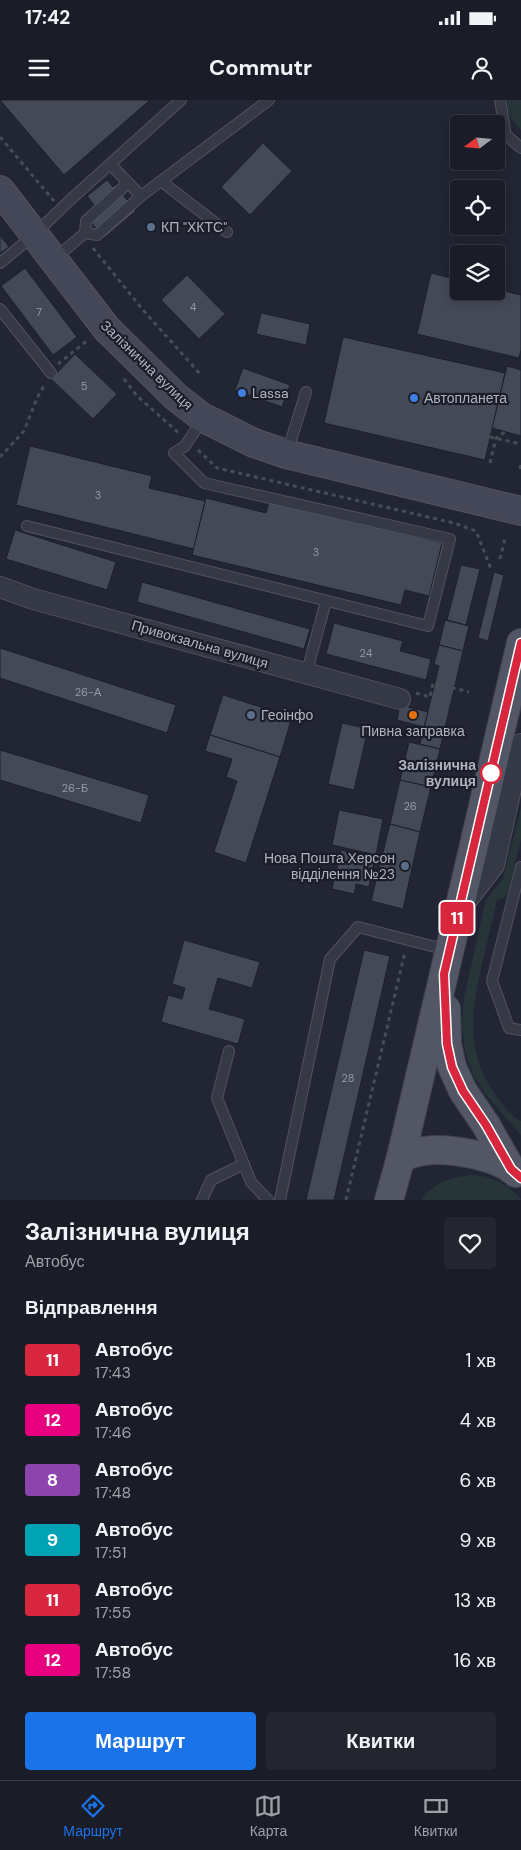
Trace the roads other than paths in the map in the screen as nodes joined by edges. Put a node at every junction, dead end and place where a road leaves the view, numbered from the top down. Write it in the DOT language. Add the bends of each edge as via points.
graph roads {
  1 [pos="181,100"];
  2 [pos="269,100"];
  3 [pos="500,100"];
  4 [pos="521,148"];
  5 [pos="110,164"];
  6 [pos="161,181"];
  7 [pos="128,183"];
  8 [pos="0,190"];
  9 [pos="140,196"];
  10 [pos="227,232"];
  11 [pos="84,234"];
  12 [pos="34,235"];
  13 [pos="54,259"];
  14 [pos="0,263"];
  15 [pos="0,308"];
  16 [pos="51,373"];
  17 [pos="306,392"];
  18 [pos="203,418"];
  19 [pos="286,454"];
  20 [pos="521,511"];
  21 [pos="27,526"];
  22 [pos="0,587"];
  23 [pos="326,600"];
  24 [pos="521,643"];
  25 [pos="306,675"];
  26 [pos="400,699"];
  27 [pos="521,744"];
  28 [pos="521,867"];
  29 [pos="459,910"];
  30 [pos="447,962"];
  31 [pos="521,1030"];
  32 [pos="229,1050"];
  33 [pos="401,1157"];
  34 [pos="244,1164"];
  35 [pos="516,1173"];
  36 [pos="202,1200"];
  37 [pos="268,1200"];
  38 [pos="280,1200"];
  39 [pos="389,1200"];
  1 -- 5 [label="lane"];
  2 -- 6 [label="lane"];
  3 -- 4 [label="lane" via="506,134"];
  5 -- 7 [label="lane"];
  5 -- 12 [label="lane"];
  6 -- 9 [label="lane"];
  6 -- 10 [label="lane"];
  7 -- 9 [label="lane"];
  7 -- 11 [label="lane" via="86,221"];
  8 -- 12 [label="street, Залізнична вулиця"];
  9 -- 11 [label="lane" via="98,235"];
  11 -- 13 [label="lane"];
  12 -- 13 [label="street, Залізнична вулиця"];
  12 -- 14 [label="lane"];
  13 -- 18 [label="street, Залізнична вулиця" via="105,326 176,397"];
  15 -- 16 [label="lane"];
  17 -- 19 [label="lane"];
  18 -- 19 [label="street, Залізнична вулиця" via="254,444"];
  18 -- 23 [label="lane" via="185,446 174,453 204,483 450,539 428,626"];
  19 -- 20 [label="street, Залізнична вулиця"];
  21 -- 23 [label="lane"];
  22 -- 25 [label="street, Привокзальна вулиця"];
  23 -- 25 [label="lane"];
  24 -- 29 [label="main road"];
  25 -- 26 [label="street, Привокзальна вулиця"];
  27 -- 29 [label="street" via="494,865"];
  28 -- 31 [label="lane" via="492,981 509,1028"];
  29 -- 30 [label="main road"];
  30 -- 33 [label="main road"];
  30 -- 35 [label="main road" via="447,1044 452,1067 463,1091"];
  30 -- 38 [label="lane" via="408,939 358,927 330,958"];
  32 -- 34 [label="lane" via="217,1098"];
  33 -- 35 [label="main road" via="424,1151 476,1154"];
  33 -- 39 [label="main road"];
  34 -- 36 [label="lane" via="212,1180"];
  34 -- 37 [label="lane" via="252,1182"];
}
